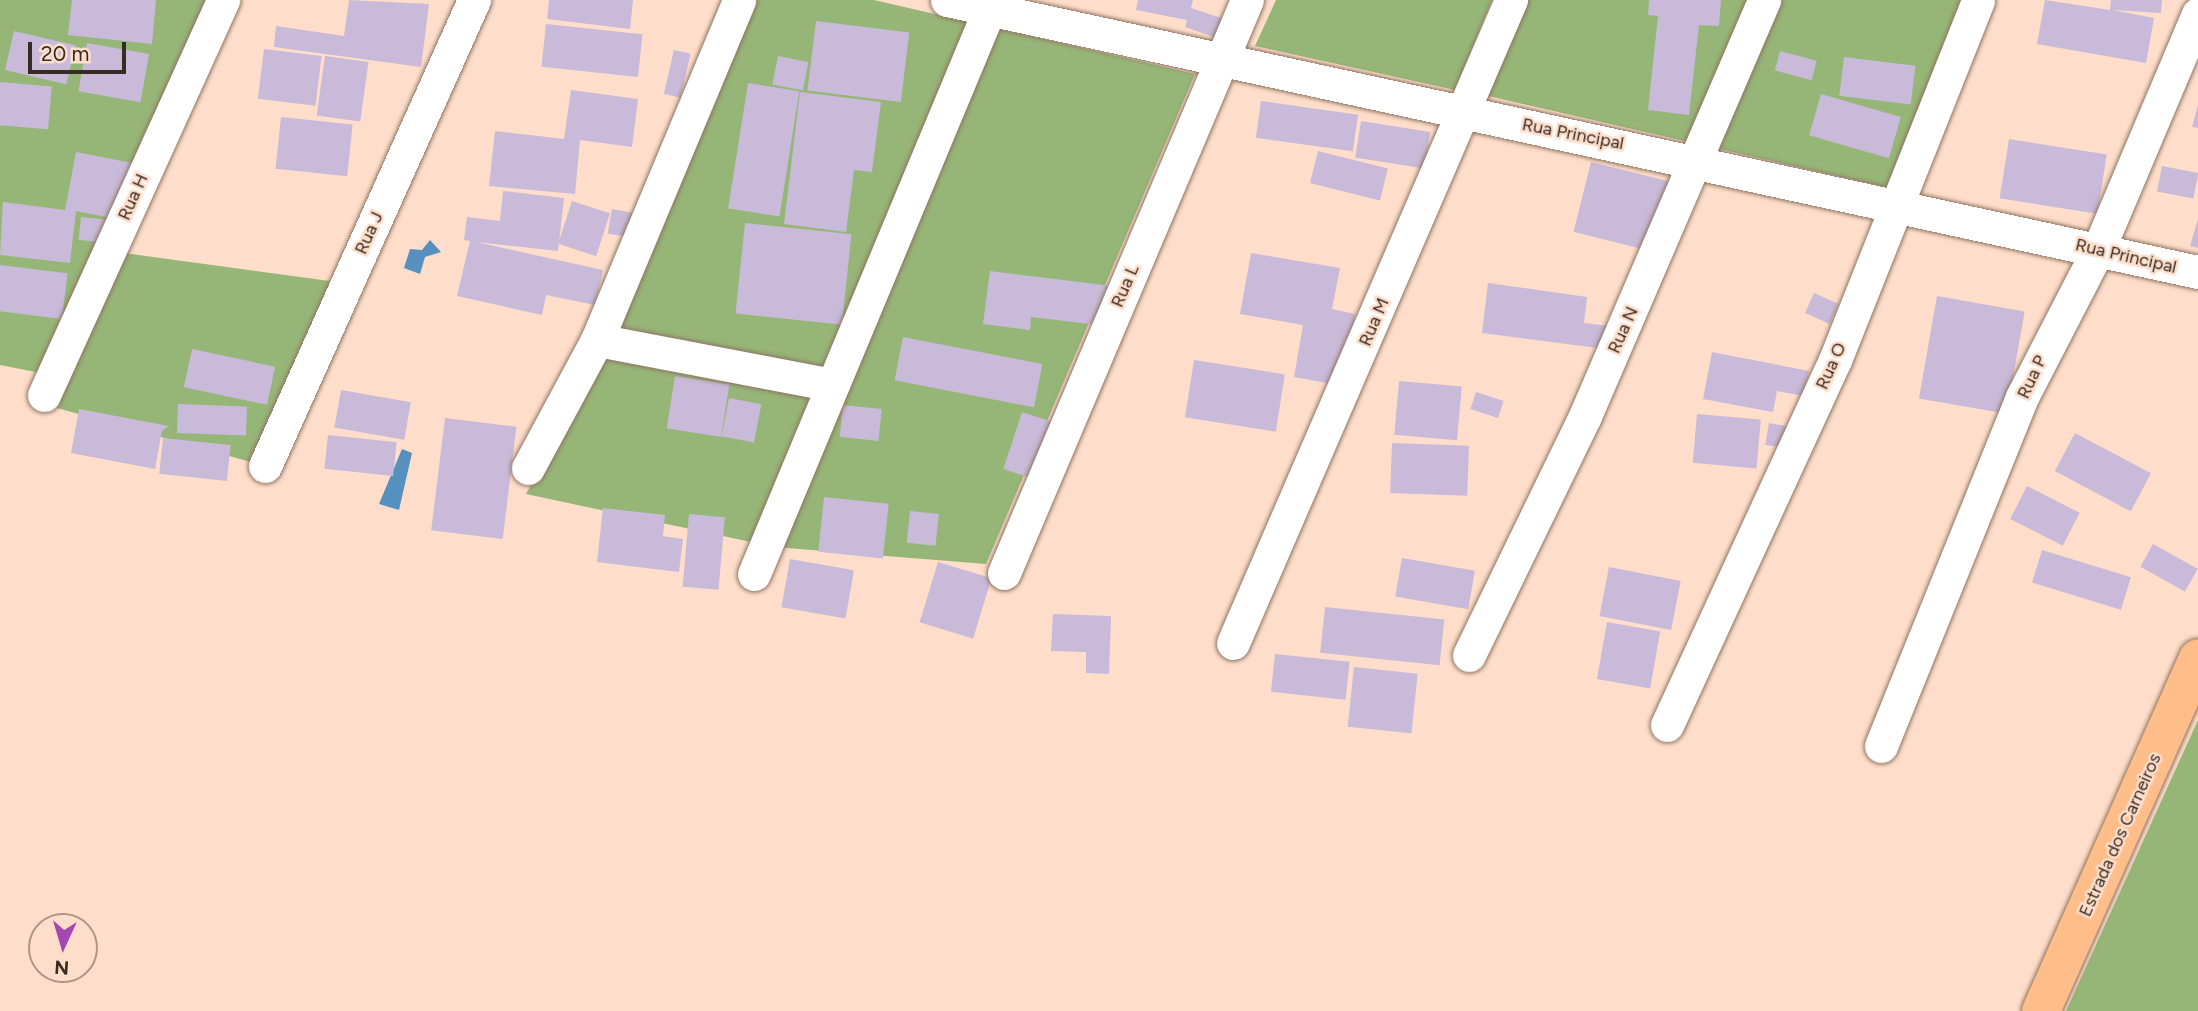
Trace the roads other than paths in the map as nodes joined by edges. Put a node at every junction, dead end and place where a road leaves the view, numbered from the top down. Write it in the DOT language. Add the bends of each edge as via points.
graph roads {
  1 [pos="223,0"];
  2 [pos="474,0"];
  3 [pos="739,0"];
  4 [pos="947,0"];
  5 [pos="1247,0"];
  6 [pos="1511,0"];
  7 [pos="1764,0"];
  8 [pos="1978,0"];
  9 [pos="989,8"];
  10 [pos="2198,14"];
  11 [pos="1220,60"];
  12 [pos="1464,113"];
  13 [pos="1700,159"];
  14 [pos="1896,208"];
  15 [pos="2099,248"];
  16 [pos="2198,272"];
  17 [pos="597,340"];
  18 [pos="832,386"];
  19 [pos="44,395"];
  20 [pos="265,466"];
  21 [pos="528,468"];
  22 [pos="1004,573"];
  23 [pos="754,574"];
  24 [pos="1233,643"];
  25 [pos="1469,655"];
  26 [pos="2198,658"];
  27 [pos="1667,725"];
  28 [pos="1881,746"];
  29 [pos="2041,1011"];
  1 -- 19 [label="street, Rua H"];
  2 -- 20 [label="street, Rua J"];
  3 -- 17 [label="street"];
  4 -- 9 [label="street, Rua Principal"];
  5 -- 11 [label="street, Rua L"];
  6 -- 12 [label="street, Rua M"];
  7 -- 13 [label="street, Rua N"];
  8 -- 14 [label="street, Rua O"];
  9 -- 11 [label="street, Rua Principal"];
  9 -- 18 [label="street"];
  10 -- 15 [label="street, Rua P"];
  11 -- 12 [label="street, Rua Principal"];
  11 -- 22 [label="street, Rua L"];
  12 -- 13 [label="street, Rua Principal"];
  12 -- 24 [label="street, Rua M"];
  13 -- 14 [label="street, Rua Principal"];
  13 -- 25 [label="street, Rua N"];
  14 -- 15 [label="street, Rua Principal"];
  14 -- 27 [label="street, Rua O" via="1835,360"];
  15 -- 16 [label="street, Rua Principal"];
  15 -- 28 [label="street, Rua P" via="2022,397"];
  17 -- 18 [label="street"];
  17 -- 21 [label="street"];
  18 -- 23 [label="street"];
  26 -- 29 [label="main road, Estrada dos Carneiros"];
}
